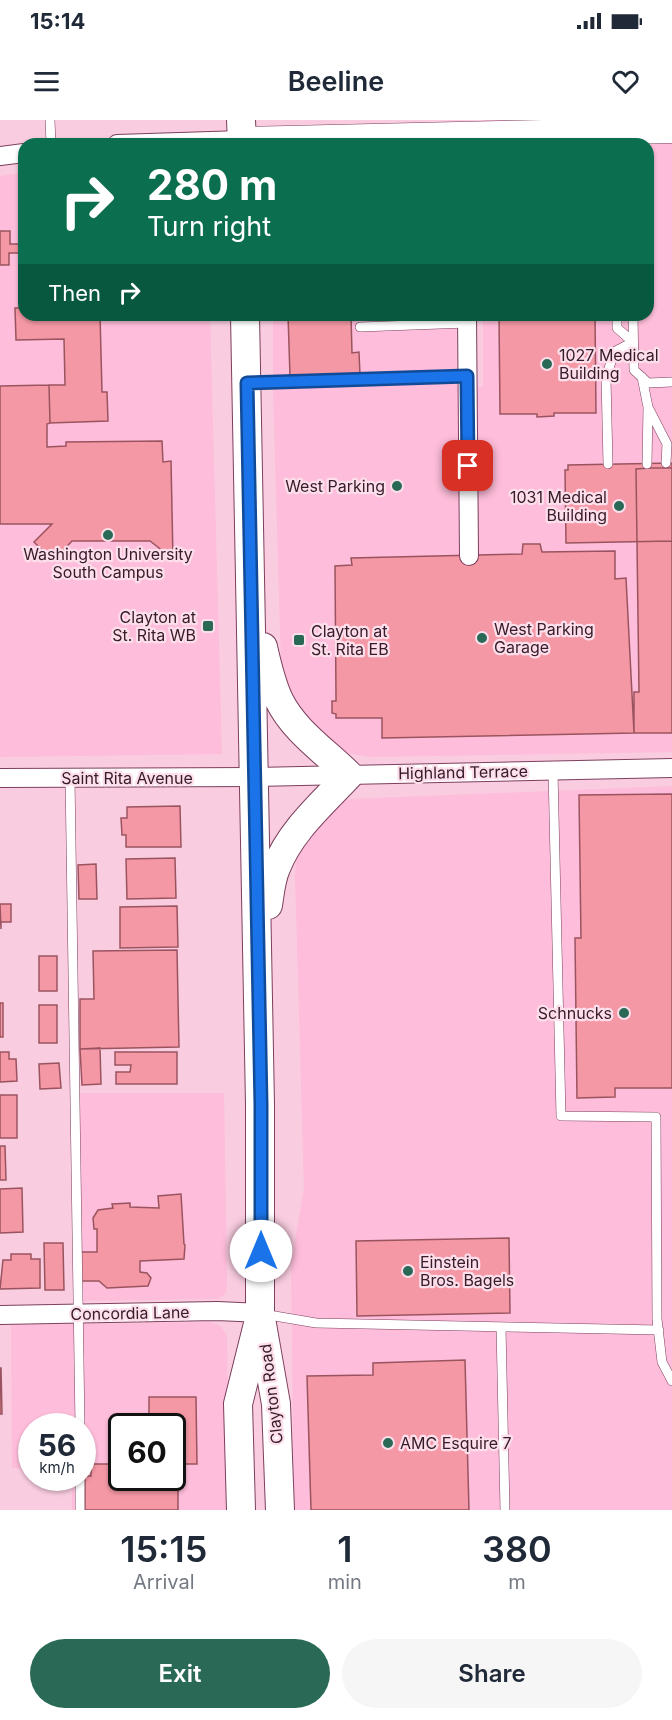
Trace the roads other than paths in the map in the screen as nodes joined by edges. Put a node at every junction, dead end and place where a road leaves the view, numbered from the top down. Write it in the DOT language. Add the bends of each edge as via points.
graph roads {
  1 [pos="50,120"];
  2 [pos="672,130"];
  3 [pos="242,135"];
  4 [pos="464,135"];
  5 [pos="639,137"];
  6 [pos="51,138"];
  7 [pos="200,138"];
  8 [pos="18,154"];
  9 [pos="0,156"];
  10 [pos="245,321"];
  11 [pos="440,321"];
  12 [pos="467,321"];
  13 [pos="617,321"];
  14 [pos="633,321"];
  15 [pos="360,327"];
  16 [pos="633,342"];
  17 [pos="467,376"];
  18 [pos="642,377"];
  19 [pos="672,382"];
  20 [pos="247,383"];
  21 [pos="648,407"];
  22 [pos="670,441"];
  23 [pos="666,463"];
  24 [pos="608,464"];
  25 [pos="647,464"];
  26 [pos="470,556"];
  27 [pos="251,594"];
  28 [pos="672,768"];
  29 [pos="553,771"];
  30 [pos="349,775"];
  31 [pos="255,777"];
  32 [pos="0,778"];
  33 [pos="70,778"];
  34 [pos="258,954"];
  35 [pos="77,1313"];
  36 [pos="260,1313"];
  37 [pos="0,1314"];
  38 [pos="501,1327"];
  39 [pos="659,1330"];
  40 [pos="672,1382"];
  41 [pos="80,1413"];
  42 [pos="80,1491"];
  43 [pos="80,1510"];
  44 [pos="241,1510"];
  45 [pos="280,1510"];
  46 [pos="505,1510"];
  1 -- 6 [label="lane"];
  2 -- 5 [label="street"];
  3 -- 4 [label="street"];
  3 -- 7 [label="street"];
  4 -- 5 [label="street"];
  8 -- 9 [label="street"];
  10 -- 20 [label="main road, Clayton Road"];
  11 -- 15 [label="lane"];
  12 -- 17 [label="street"];
  13 -- 16 [label="lane" via="617,328"];
  14 -- 16 [label="lane"];
  16 -- 18 [label="lane" via="634,370"];
  16 -- 24 [label="lane" via="614,352 606,378"];
  17 -- 20 [label="lane"];
  17 -- 26 [label="street"];
  18 -- 19 [label="lane" via="648,383"];
  18 -- 21 [label="lane"];
  20 -- 27 [label="main road, Clayton Road"];
  21 -- 22 [label="lane"];
  21 -- 25 [label="lane"];
  22 -- 23 [label="lane"];
  27 -- 30 [label="main road" via="280,702 297,726"];
  27 -- 31 [label="main road, Clayton Road"];
  28 -- 29 [label="street, Highland Terrace"];
  29 -- 30 [label="street, Highland Terrace"];
  29 -- 39 [label="lane" via="561,1116 656,1117"];
  30 -- 31 [label="street, Highland Terrace"];
  30 -- 34 [label="main road" via="283,852 275,870"];
  31 -- 33 [label="street, Saint Rita Avenue"];
  31 -- 34 [label="main road, Clayton Road"];
  32 -- 33 [label="street, Saint Rita Avenue"];
  33 -- 35 [label="lane"];
  34 -- 36 [label="main road, Clayton Road"];
  35 -- 36 [label="street, Concordia Lane"];
  35 -- 37 [label="street, Concordia Lane"];
  35 -- 41 [label="lane"];
  36 -- 38 [label="lane" via="316,1323"];
  36 -- 44 [label="main road, Clayton Road" via="237,1404"];
  36 -- 45 [label="main road, Clayton Road" via="276,1404"];
  38 -- 39 [label="lane"];
  38 -- 46 [label="lane"];
  39 -- 40 [label="lane" via="662,1362"];
  42 -- 43 [label="lane"];
}
